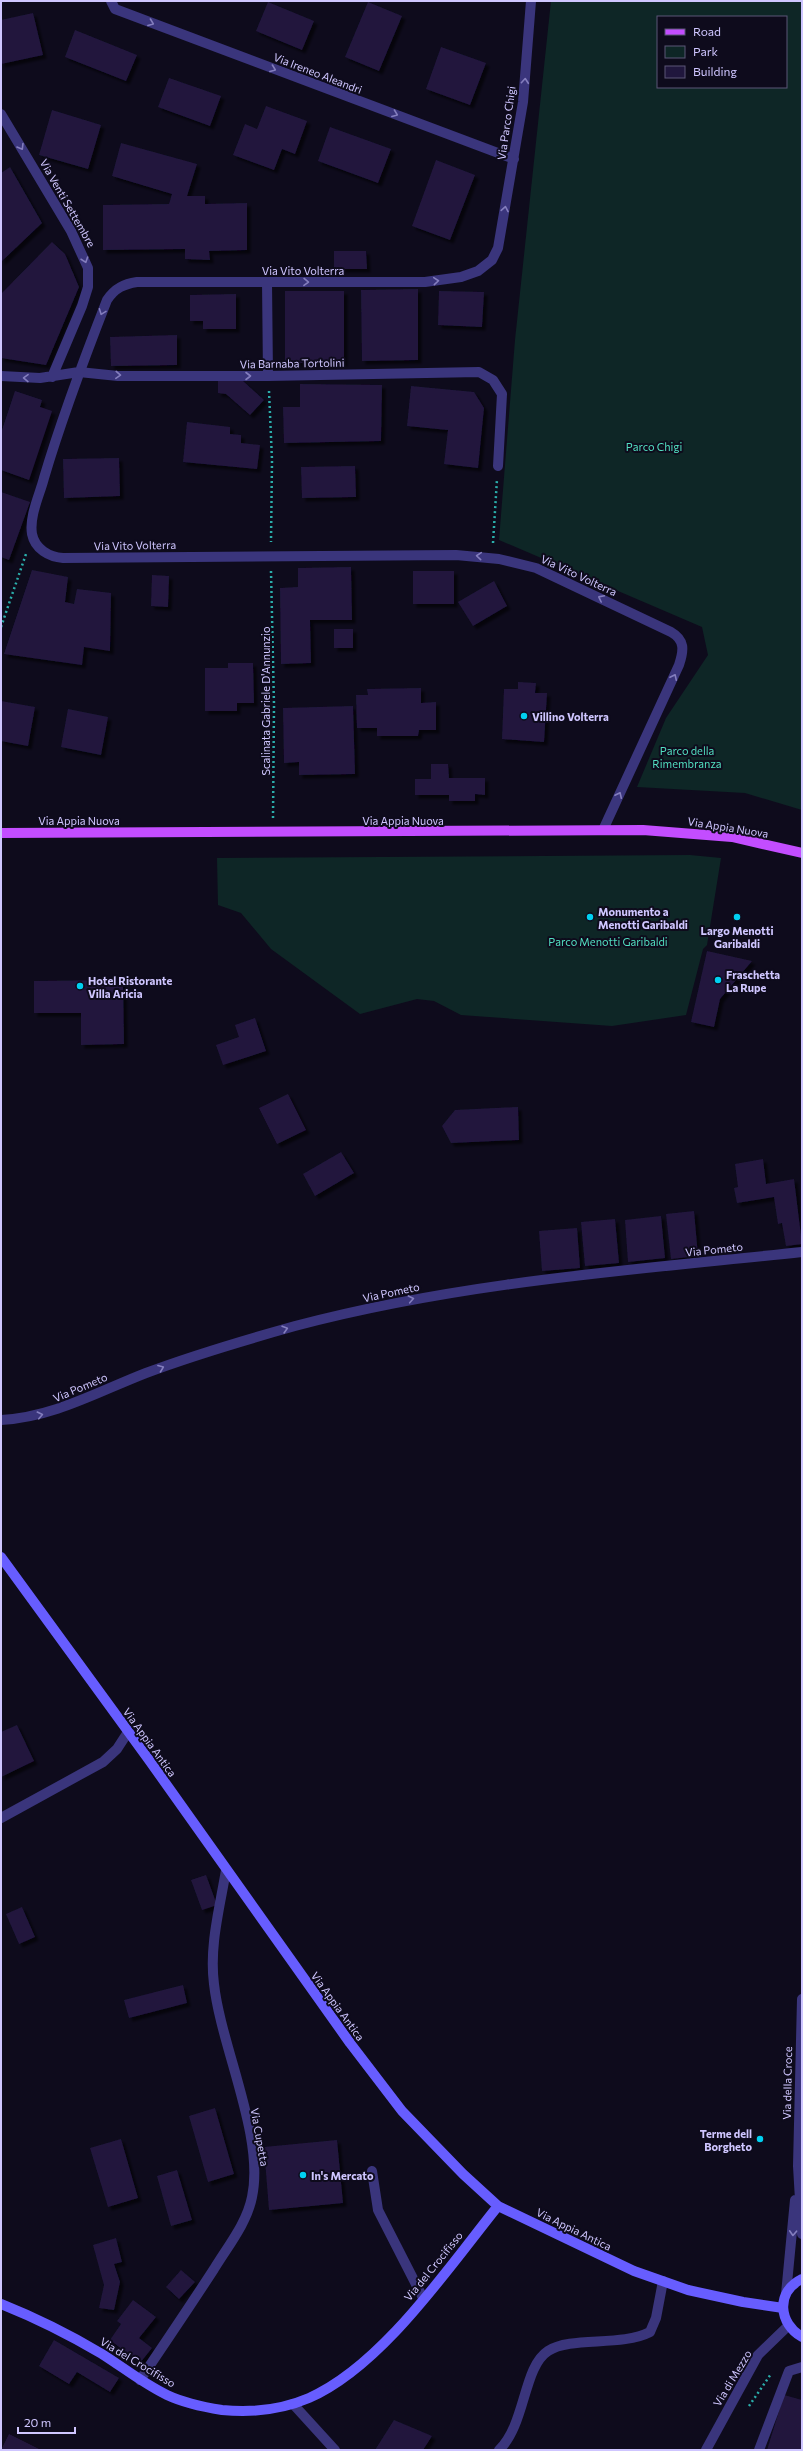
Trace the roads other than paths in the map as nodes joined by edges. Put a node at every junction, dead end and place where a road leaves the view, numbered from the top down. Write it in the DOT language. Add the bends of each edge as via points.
graph roads {
  1 [pos="531,1"];
  2 [pos="113,5"];
  3 [pos="1,114"];
  4 [pos="514,159"];
  5 [pos="498,248"];
  6 [pos="267,282"];
  7 [pos="79,372"];
  8 [pos="1,376"];
  9 [pos="268,376"];
  10 [pos="52,377"];
  11 [pos="498,466"];
  12 [pos="603,830"];
  13 [pos="1,833"];
  14 [pos="802,853"];
  15 [pos="802,1252"];
  16 [pos="1,1420"];
  17 [pos="1,1557"];
  18 [pos="128,1732"];
  19 [pos="1,1818"];
  20 [pos="226,1870"];
  21 [pos="802,2000"];
  22 [pos="798,2166"];
  23 [pos="372,2171"];
  24 [pos="498,2206"];
  25 [pos="802,2234"];
  26 [pos="802,2279"];
  27 [pos="663,2281"];
  28 [pos="786,2294"];
  29 [pos="423,2298"];
  30 [pos="1,2304"];
  31 [pos="783,2308"];
  32 [pos="788,2326"];
  33 [pos="802,2337"];
  34 [pos="802,2367"];
  35 [pos="140,2380"];
  36 [pos="292,2404"];
  37 [pos="335,2450"];
  38 [pos="499,2450"];
  39 [pos="706,2450"];
  40 [pos="759,2450"];
  4 -- 1 [label="street, Via Parco Chigi, one-way" via="523,102"];
  2 -- 4 [label="street, Via Ireneo Aleandri, one-way"];
  3 -- 10 [label="street, Via Venti Settembre, one-way" via="75,237 88,268 88,287 82,306"];
  5 -- 4 [label="street, Via Parco Chigi, one-way"];
  6 -- 5 [label="street, Via Vito Volterra, one-way" via="406,283 442,280 470,274 485,267"];
  6 -- 7 [label="street, Via Vito Volterra, one-way" via="126,284 115,289 107,300"];
  6 -- 9 [label="street"];
  7 -- 9 [label="street, Via Barnaba Tortolini, one-way" via="118,376"];
  7 -- 10 [label="street, Via Barnaba Tortolini"];
  12 -- 7 [label="street, Via Vito Volterra, one-way" via="680,664 683,645 681,640 671,632 552,574 525,564 499,559 456,555 63,558 51,556 43,552 32,534 35,510"];
  10 -- 8 [label="street, Via Barnaba Tortolini, one-way"];
  9 -- 11 [label="street, Via Barnaba Tortolini" via="479,372 493,380 502,394"];
  12 -- 13 [label="main road, Via Appia Nuova"];
  12 -- 14 [label="main road, Via Appia Nuova" via="703,833"];
  16 -- 15 [label="street, Via Pometo, one-way" via="27,1418 52,1412 146,1373 218,1348 389,1304 520,1282"];
  17 -- 18 [label="street, Via Appia Antica"];
  18 -- 19 [label="street" via="117,1749 103,1762"];
  18 -- 20 [label="street, Via Appia Antica"];
  20 -- 24 [label="street, Via Appia Antica" via="402,2111"];
  20 -- 35 [label="street, Via Cupetta" via="214,1940 214,1984 249,2130 254,2169 252,2198 247,2215 233,2238"];
  21 -- 22 [label="street, Via della Croce"];
  22 -- 25 [label="street, Via della Croce"];
  22 -- 28 [label="street, Via della Croce, one-way" via="792,2253"];
  23 -- 29 [label="street" via="378,2210"];
  24 -- 27 [label="street, Via Appia Antica" via="634,2271"];
  24 -- 29 [label="street, Via del Crocifisso"];
  26 -- 28 [label="street"];
  27 -- 31 [label="street, Via Appia Antica" via="688,2290"];
  27 -- 38 [label="street" via="656,2318 650,2332 631,2339 558,2346 542,2356 534,2369 514,2430"];
  28 -- 31 [label="street"];
  29 -- 36 [label="street, Via del Crocifisso" via="384,2343 347,2374 326,2389"];
  30 -- 35 [label="street, Via del Crocifisso" via="74,2338"];
  31 -- 32 [label="street"];
  32 -- 33 [label="street"];
  32 -- 39 [label="street, Via di Mezzo" via="758,2355"];
  34 -- 40 [label="street" via="789,2371"];
  35 -- 36 [label="street, Via del Crocifisso" via="175,2398 214,2409 253,2411"];
  36 -- 37 [label="street"];
}
